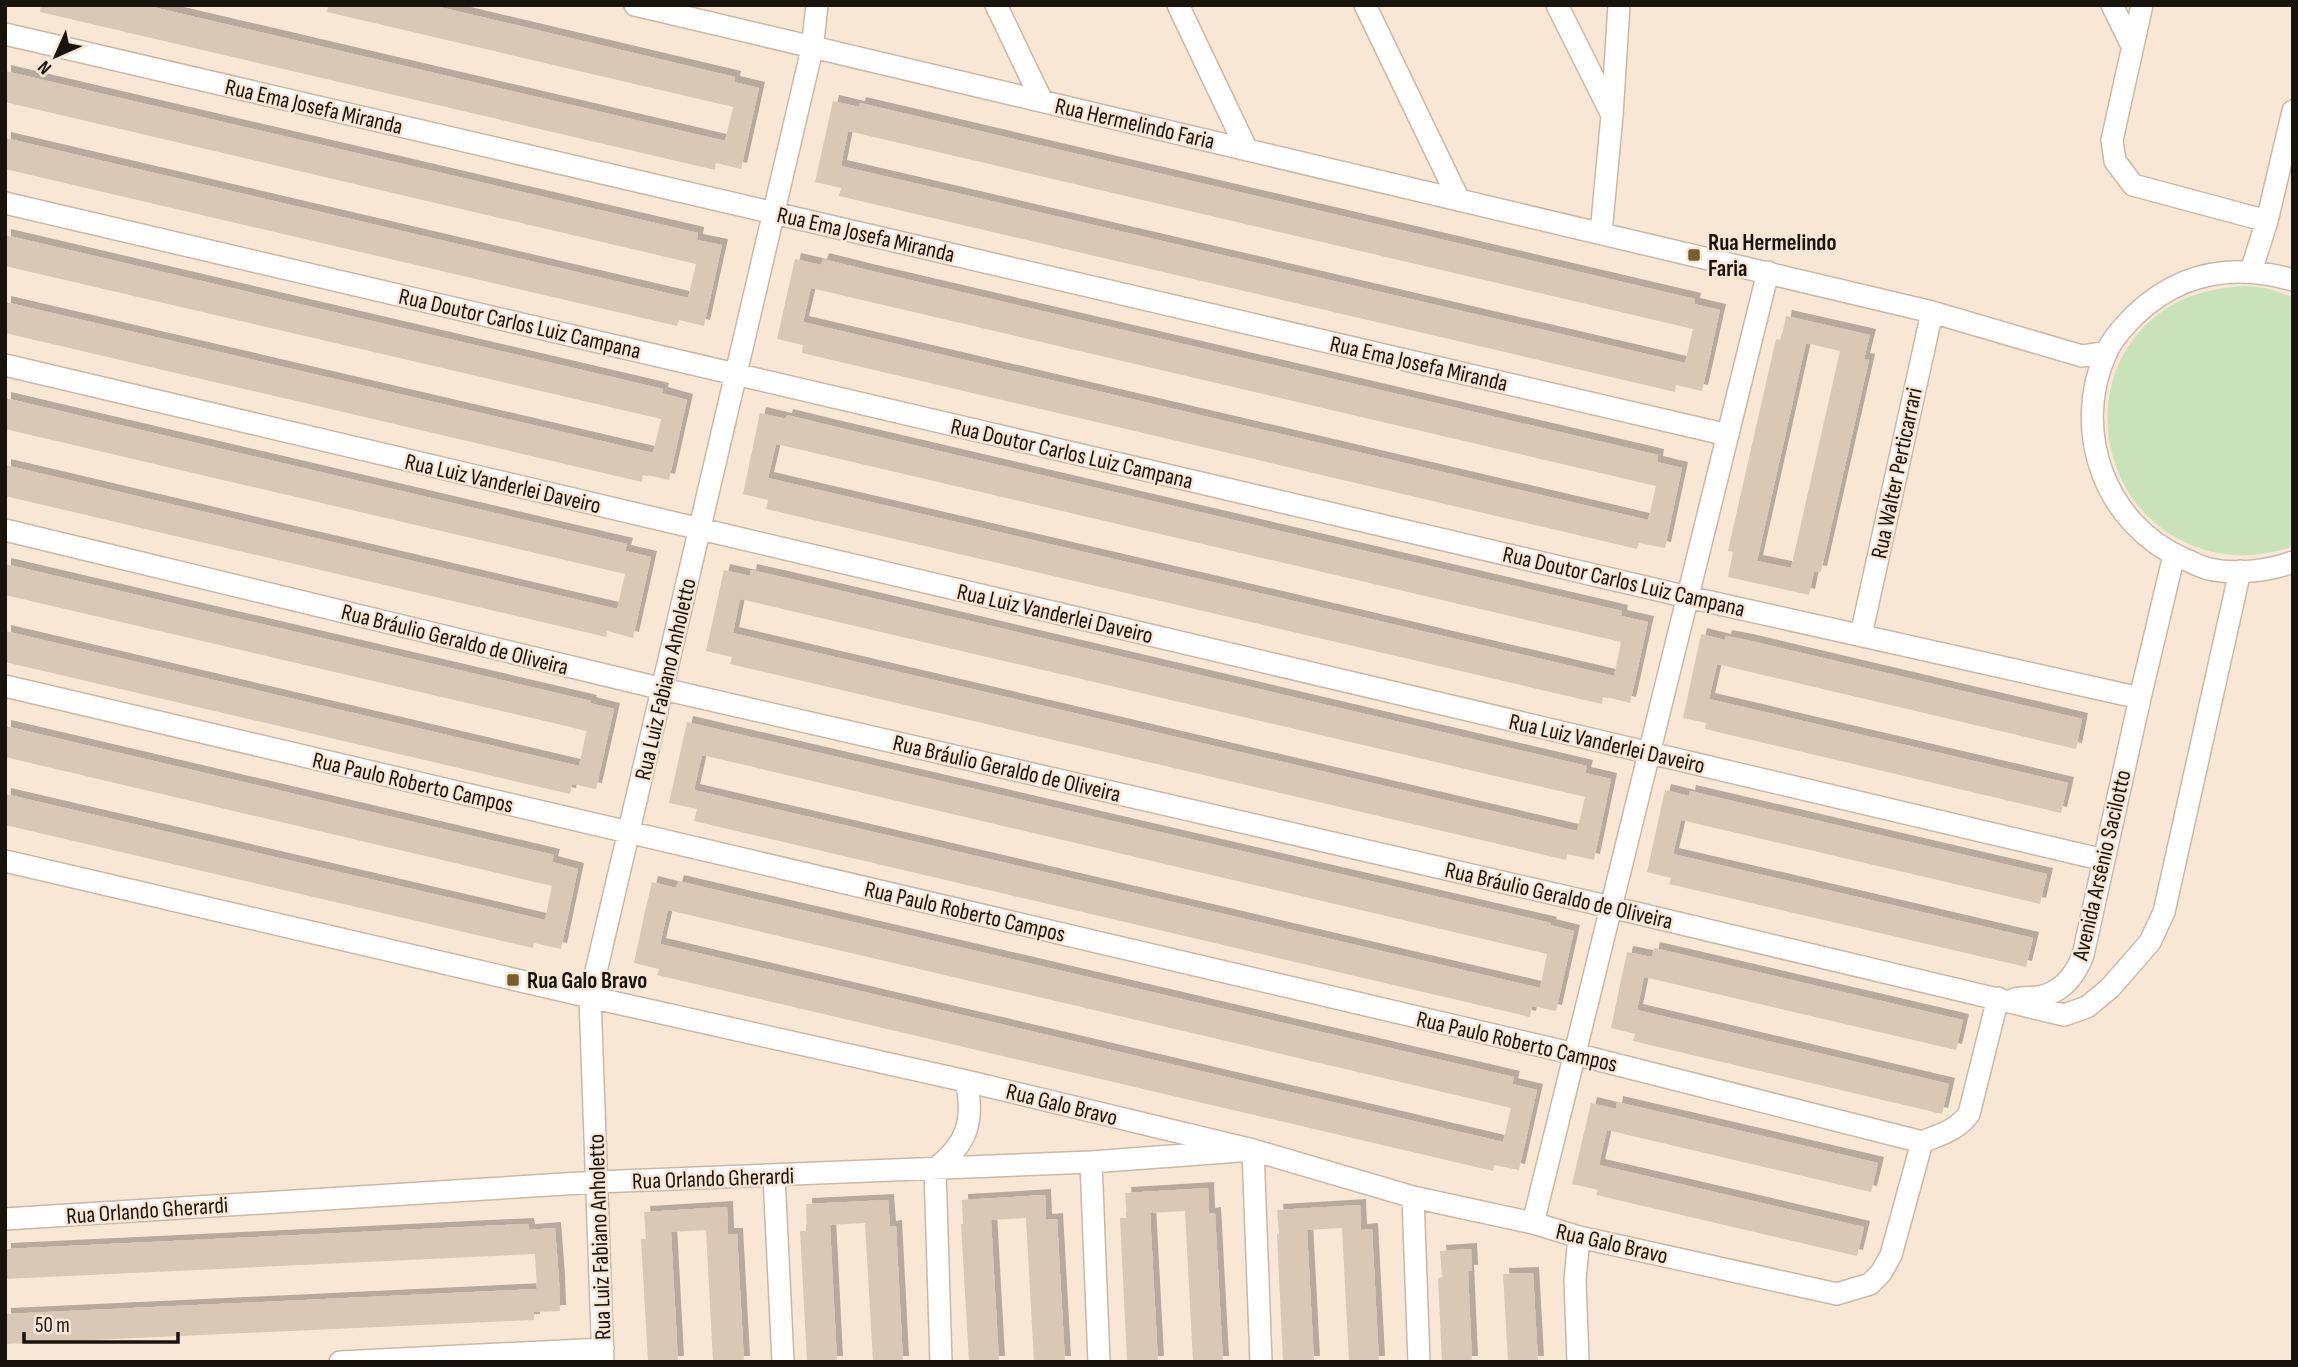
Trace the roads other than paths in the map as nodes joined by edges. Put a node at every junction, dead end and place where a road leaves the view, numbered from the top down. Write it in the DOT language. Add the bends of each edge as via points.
graph roads {
  1 [pos="635,5"];
  2 [pos="817,5"];
  3 [pos="996,5"];
  4 [pos="1178,5"];
  5 [pos="1365,5"];
  6 [pos="1557,5"];
  7 [pos="1619,5"];
  8 [pos="2112,5"];
  9 [pos="2142,5"];
  10 [pos="5,34"];
  11 [pos="2133,46"];
  12 [pos="812,49"];
  13 [pos="1042,101"];
  14 [pos="2293,111"];
  15 [pos="1612,115"];
  16 [pos="1247,150"];
  17 [pos="1459,200"];
  18 [pos="5,203"];
  19 [pos="774,213"];
  20 [pos="2267,221"];
  21 [pos="1601,233"];
  22 [pos="2251,271"];
  23 [pos="1768,272"];
  24 [pos="2293,280"];
  25 [pos="1932,312"];
  26 [pos="2107,352"];
  27 [pos="2082,356"];
  28 [pos="5,365"];
  29 [pos="2099,372"];
  30 [pos="736,374"];
  31 [pos="1728,435"];
  32 [pos="5,530"];
  33 [pos="700,530"];
  34 [pos="2174,555"];
  35 [pos="2293,562"];
  36 [pos="2240,571"];
  37 [pos="1688,597"];
  38 [pos="1861,635"];
  39 [pos="5,686"];
  40 [pos="663,689"];
  41 [pos="2140,698"];
  42 [pos="1649,753"];
  43 [pos="629,833"];
  44 [pos="2104,860"];
  45 [pos="5,861"];
  46 [pos="1611,907"];
  47 [pos="2083,956"];
  48 [pos="2110,988"];
  49 [pos="590,997"];
  50 [pos="2004,999"];
  51 [pos="1575,1054"];
  52 [pos="966,1081"];
  53 [pos="1923,1142"];
  54 [pos="1253,1150"];
  55 [pos="1091,1162"];
  56 [pos="935,1169"];
  57 [pos="774,1176"];
  58 [pos="597,1182"];
  59 [pos="1413,1197"];
  60 [pos="5,1219"];
  61 [pos="1533,1223"];
  62 [pos="1579,1237"];
  63 [pos="603,1355"];
  64 [pos="340,1362"];
  65 [pos="783,1362"];
  66 [pos="941,1362"];
  67 [pos="1099,1362"];
  68 [pos="1261,1362"];
  69 [pos="1419,1362"];
  70 [pos="1578,1362"];
  1 -- 12 [label="street, Rua Hermelindo Faria"];
  2 -- 12 [label="street, Rua Luiz Fabiano Anholetto"];
  3 -- 13 [label="street"];
  4 -- 16 [label="street"];
  5 -- 17 [label="street"];
  6 -- 15 [label="street"];
  7 -- 15 [label="street"];
  8 -- 11 [label="street"];
  9 -- 11 [label="street"];
  10 -- 19 [label="street, Rua Ema Josefa Miranda"];
  11 -- 20 [label="street" via="2112,140 2115,161 2133,185"];
  12 -- 13 [label="street, Rua Hermelindo Faria"];
  12 -- 19 [label="street, Rua Luiz Fabiano Anholetto"];
  13 -- 16 [label="street, Rua Hermelindo Faria"];
  14 -- 20 [label="street"];
  15 -- 21 [label="street"];
  16 -- 17 [label="street, Rua Hermelindo Faria"];
  17 -- 21 [label="street, Rua Hermelindo Faria"];
  18 -- 30 [label="street, Rua Doutor Carlos Luiz Campana"];
  19 -- 30 [label="street, Rua Luiz Fabiano Anholetto"];
  19 -- 31 [label="street, Rua Ema Josefa Miranda"];
  20 -- 22 [label="street"];
  21 -- 23 [label="street, Rua Hermelindo Faria"];
  22 -- 24 [label="street"];
  22 -- 26 [label="street" via="2206,275 2164,292 2129,321"];
  23 -- 25 [label="street, Rua Hermelindo Faria"];
  23 -- 31 [label="street"];
  25 -- 27 [label="street, Rua Hermelindo Faria"];
  25 -- 38 [label="street, Rua Walter Perticarrari"];
  26 -- 27 [label="street, Rua Hermelindo Faria"];
  26 -- 29 [label="street"];
  27 -- 29 [label="street, Rua Hermelindo Faria"];
  28 -- 33 [label="street, Rua Luiz Vanderlei Daveiro"];
  29 -- 34 [label="street" via="2092,426 2100,471 2122,511 2146,536"];
  30 -- 33 [label="street, Rua Luiz Fabiano Anholetto"];
  30 -- 37 [label="street, Rua Doutor Carlos Luiz Campana"];
  31 -- 37 [label="street"];
  32 -- 40 [label="street, Rua Bráulio Geraldo de Oliveira"];
  33 -- 40 [label="street, Rua Luiz Fabiano Anholetto"];
  33 -- 42 [label="street, Rua Luiz Vanderlei Daveiro"];
  34 -- 36 [label="street" via="2208,569"];
  34 -- 41 [label="street, Avenida Arsênio Sacilotto"];
  35 -- 36 [label="street"];
  36 -- 48 [label="street, Avenida Arsênio Sacilotto" via="2164,912 2150,942"];
  37 -- 38 [label="street, Rua Doutor Carlos Luiz Campana"];
  37 -- 42 [label="street"];
  38 -- 41 [label="street, Rua Doutor Carlos Luiz Campana"];
  39 -- 43 [label="street, Rua Paulo Roberto Campos"];
  40 -- 43 [label="street, Rua Luiz Fabiano Anholetto"];
  40 -- 46 [label="street, Rua Bráulio Geraldo de Oliveira"];
  41 -- 44 [label="street, Avenida Arsênio Sacilotto"];
  42 -- 44 [label="street, Rua Luiz Vanderlei Daveiro"];
  42 -- 46 [label="street"];
  43 -- 49 [label="street, Rua Luiz Fabiano Anholetto"];
  43 -- 51 [label="street, Rua Paulo Roberto Campos"];
  44 -- 47 [label="street, Avenida Arsênio Sacilotto"];
  45 -- 49 [label="street, Rua Galo Bravo"];
  46 -- 50 [label="street, Rua Bráulio Geraldo de Oliveira"];
  46 -- 51 [label="street"];
  47 -- 48 [label="street"];
  47 -- 50 [label="street, Avenida Arsênio Sacilotto" via="2072,976 2054,992"];
  48 -- 50 [label="street, Avenida Arsênio Sacilotto" via="2087,1007 2064,1015"];
  49 -- 52 [label="street, Rua Galo Bravo"];
  49 -- 58 [label="street, Rua Luiz Fabiano Anholetto"];
  50 -- 53 [label="street" via="1969,1114 1948,1133"];
  51 -- 53 [label="street, Rua Paulo Roberto Campos"];
  51 -- 61 [label="street"];
  52 -- 54 [label="street, Rua Galo Bravo"];
  52 -- 56 [label="street" via="969,1121 963,1140"];
  53 -- 62 [label="street, Rua Galo Bravo" via="1891,1255 1881,1273 1870,1284 1837,1294"];
  54 -- 55 [label="street, Rua Orlando Gherardi"];
  54 -- 59 [label="street, Rua Galo Bravo"];
  54 -- 68 [label="street"];
  55 -- 56 [label="street, Rua Orlando Gherardi"];
  55 -- 67 [label="street"];
  56 -- 57 [label="street, Rua Orlando Gherardi"];
  56 -- 66 [label="street"];
  57 -- 58 [label="street, Rua Orlando Gherardi"];
  57 -- 65 [label="street"];
  58 -- 60 [label="street, Rua Orlando Gherardi"];
  58 -- 63 [label="street, Rua Luiz Fabiano Anholetto"];
  59 -- 61 [label="street, Rua Galo Bravo"];
  59 -- 69 [label="street"];
  61 -- 62 [label="street, Rua Galo Bravo"];
  62 -- 70 [label="street" via="1575,1280"];
  63 -- 64 [label="street"];
}
